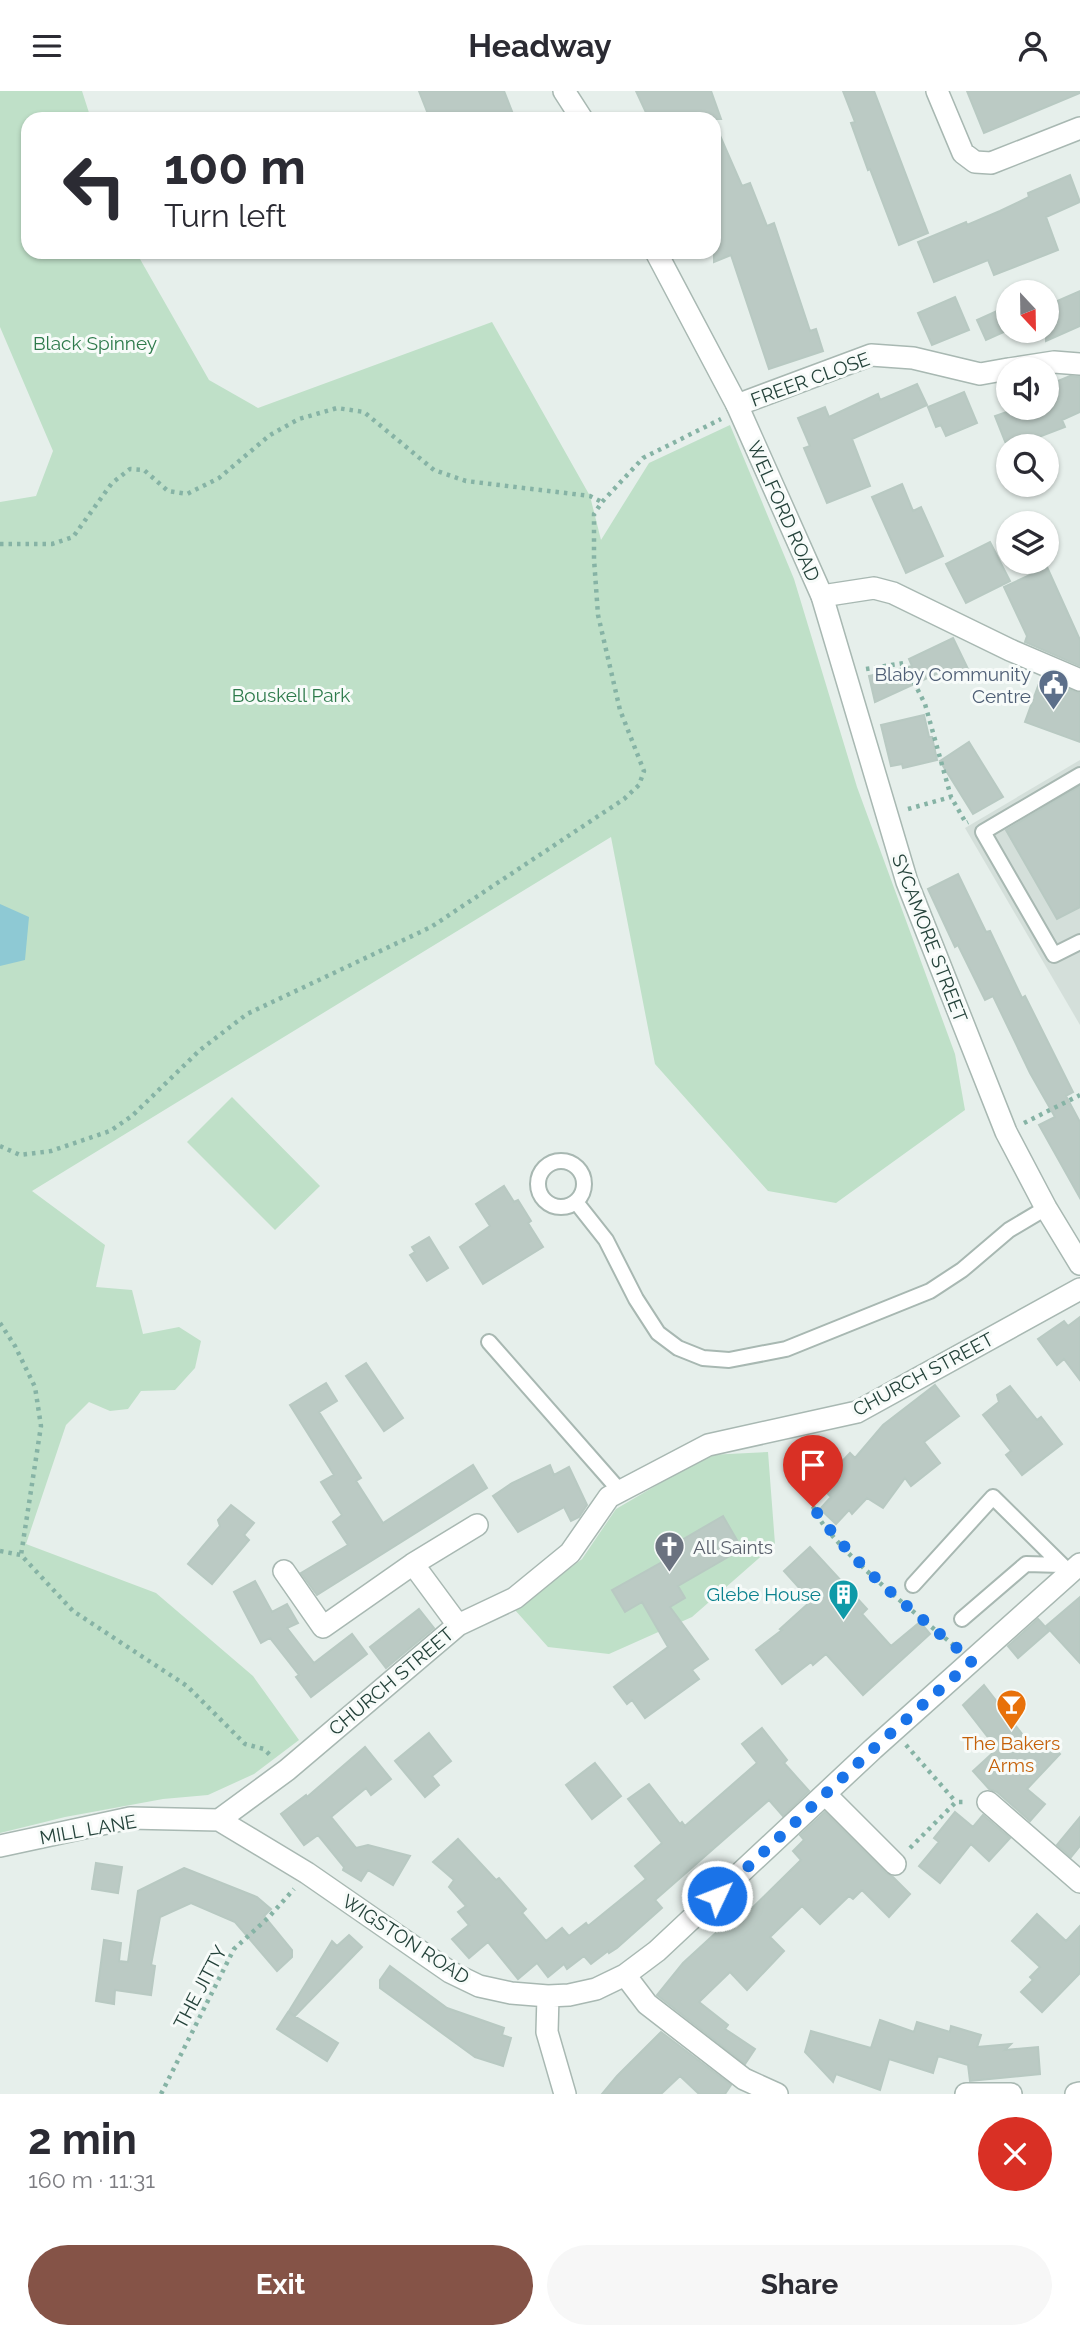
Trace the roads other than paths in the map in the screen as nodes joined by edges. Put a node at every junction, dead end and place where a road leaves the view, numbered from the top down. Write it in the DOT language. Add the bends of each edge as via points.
graph roads {
  1 [pos="564,91"];
  2 [pos="937,91"];
  3 [pos="578,112"];
  4 [pos="1080,128"];
  5 [pos="659,259"];
  6 [pos="1059,362"];
  7 [pos="1080,364"];
  8 [pos="996,371"];
  9 [pos="734,410"];
  10 [pos="822,596"];
  11 [pos="1080,680"];
  12 [pos="1080,775"];
  13 [pos="1073,945"];
  14 [pos="576,1202"];
  15 [pos="1046,1208"];
  16 [pos="1080,1264"];
  17 [pos="1080,1289"];
  18 [pos="489,1342"];
  19 [pos="620,1491"];
  20 [pos="477,1525"];
  21 [pos="413,1564"];
  22 [pos="1070,1567"];
  23 [pos="284,1571"];
  24 [pos="913,1585"];
  25 [pos="962,1619"];
  26 [pos="457,1625"];
  27 [pos="825,1794"];
  28 [pos="988,1802"];
  29 [pos="219,1820"];
  30 [pos="0,1846"];
  31 [pos="895,1864"];
  32 [pos="1076,1871"];
  33 [pos="625,1975"];
  34 [pos="548,1996"];
  35 [pos="565,2094"];
  36 [pos="776,2094"];
  37 [pos="966,2094"];
  38 [pos="1011,2094"];
  1 -- 3 [label="street"];
  2 -- 4 [label="street" via="963,153 975,162 991,163"];
  5 -- 9 [label="street, WELFORD ROAD"];
  6 -- 7 [label="street, FREER CLOSE"];
  8 -- 9 [label="street, FREER CLOSE" via="980,374 913,358 871,355"];
  9 -- 10 [label="street, WELFORD ROAD"];
  10 -- 11 [label="street, WELFORD ROAD" via="874,588 893,593"];
  10 -- 15 [label="street, SYCAMORE STREET" via="906,883 1006,1132"];
  12 -- 13 [label="lane" via="983,832 1054,955"];
  14 -- 15 [label="lane" via="606,1240 658,1333 703,1358 729,1360 786,1349 930,1291 1009,1230"];
  15 -- 16 [label="street, SYCAMORE STREET"];
  17 -- 19 [label="street, CHURCH STREET" via="857,1412 708,1445"];
  18 -- 19 [label="lane"];
  19 -- 26 [label="street, CHURCH STREET" via="609,1497 570,1553 515,1598"];
  20 -- 21 [label="street"];
  21 -- 23 [label="street" via="323,1627"];
  21 -- 26 [label="street"];
  22 -- 24 [label="lane" via="993,1497"];
  22 -- 25 [label="lane" via="1026,1564"];
  22 -- 27 [label="street, WIGSTON ROAD"];
  26 -- 29 [label="street, CHURCH STREET" via="287,1770"];
  27 -- 31 [label="street"];
  27 -- 33 [label="street, WIGSTON ROAD" via="657,1951"];
  28 -- 32 [label="street"];
  29 -- 30 [label="street, MILL LANE" via="130,1818"];
  29 -- 34 [label="street, WIGSTON ROAD" via="450,1972 479,1986"];
  33 -- 34 [label="street, WIGSTON ROAD" via="596,1989"];
  33 -- 36 [label="street" via="647,2004 744,2079"];
  34 -- 35 [label="street" via="547,2032"];
  37 -- 38 [label="street"];
}
